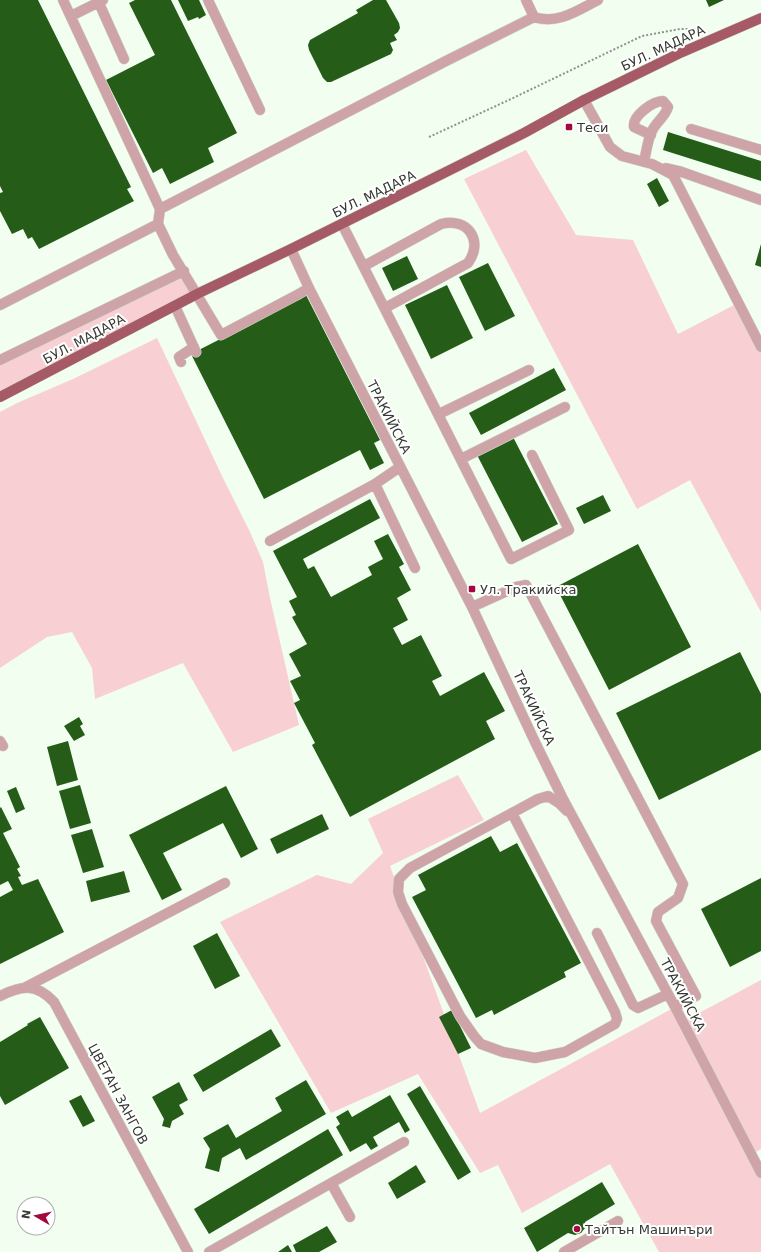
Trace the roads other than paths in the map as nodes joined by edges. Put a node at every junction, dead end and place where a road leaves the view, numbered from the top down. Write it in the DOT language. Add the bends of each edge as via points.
graph roads {
  1 [pos="63,0"];
  2 [pos="208,0"];
  3 [pos="526,0"];
  4 [pos="598,0"];
  5 [pos="101,1"];
  6 [pos="71,16"];
  7 [pos="534,17"];
  8 [pos="761,18"];
  9 [pos="124,58"];
  10 [pos="584,100"];
  11 [pos="260,110"];
  12 [pos="691,130"];
  13 [pos="651,134"];
  14 [pos="761,150"];
  15 [pos="648,163"];
  16 [pos="761,200"];
  17 [pos="160,209"];
  18 [pos="158,224"];
  19 [pos="342,224"];
  20 [pos="291,249"];
  21 [pos="364,266"];
  22 [pos="184,271"];
  23 [pos="309,288"];
  24 [pos="197,294"];
  25 [pos="0,305"];
  26 [pos="174,306"];
  27 [pos="385,308"];
  28 [pos="761,347"];
  29 [pos="0,360"];
  30 [pos="181,362"];
  31 [pos="529,370"];
  32 [pos="0,397"];
  33 [pos="565,407"];
  34 [pos="439,414"];
  35 [pos="532,455"];
  36 [pos="461,459"];
  37 [pos="400,467"];
  38 [pos="375,484"];
  39 [pos="270,541"];
  40 [pos="415,568"];
  41 [pos="472,607"];
  42 [pos="512,813"];
  43 [pos="574,819"];
  44 [pos="225,883"];
  45 [pos="597,933"];
  46 [pos="26,987"];
  47 [pos="668,994"];
  48 [pos="0,996"];
  49 [pos="675,1007"];
  50 [pos="404,1142"];
  51 [pos="758,1160"];
  52 [pos="761,1173"];
  53 [pos="331,1183"];
  54 [pos="350,1217"];
  55 [pos="618,1221"];
  56 [pos="188,1252"];
  57 [pos="209,1252"];
  58 [pos="564,1252"];
  1 -- 6 [label="street"];
  2 -- 11 [label="street"];
  3 -- 7 [label="street"];
  4 -- 7 [label="street" via="565,17 552,20"];
  5 -- 6 [label="street"];
  5 -- 9 [label="street"];
  6 -- 17 [label="street"];
  7 -- 17 [label="street"];
  8 -- 10 [label="main road, БУЛ. МАДАРА" via="678,54"];
  10 -- 15 [label="street" via="610,147 622,156"];
  10 -- 19 [label="main road, БУЛ. МАДАРА" via="524,133"];
  12 -- 14 [label="street"];
  13 -- 15 [label="street"];
  15 -- 16 [label="street" via="679,171"];
  15 -- 28 [label="street" via="673,175"];
  17 -- 18 [label="street"];
  18 -- 22 [label="street"];
  18 -- 25 [label="street"];
  19 -- 20 [label="main road, БУЛ. МАДАРА"];
  19 -- 21 [label="street"];
  20 -- 23 [label="street, ТРАКИЙСКА"];
  20 -- 24 [label="main road, БУЛ. МАДАРА"];
  21 -- 27 [label="street"];
  21 -- 27 [label="street" via="441,224 455,222 472,233 475,249 468,263"];
  22 -- 24 [label="street"];
  22 -- 29 [label="street"];
  23 -- 24 [label="street" via="221,335"];
  23 -- 37 [label="street, ТРАКИЙСКА"];
  24 -- 26 [label="main road, БУЛ. МАДАРА"];
  26 -- 30 [label="street" via="195,350 179,357"];
  26 -- 32 [label="main road, БУЛ. МАДАРА"];
  27 -- 34 [label="street"];
  31 -- 34 [label="street"];
  33 -- 36 [label="street"];
  34 -- 36 [label="street"];
  35 -- 36 [label="street" via="569,530 512,559"];
  37 -- 38 [label="street"];
  37 -- 41 [label="street, ТРАКИЙСКА"];
  38 -- 39 [label="street"];
  38 -- 40 [label="street"];
  41 -- 43 [label="street, ТРАКИЙСКА"];
  41 -- 49 [label="street" via="526,585 683,884 678,898 658,912 656,921 696,996"];
  42 -- 42 [label="street" via="410,868 399,879 398,892 460,1016 474,1036 481,1044 503,1052 534,1058 565,1052 615,1024 617,1019"];
  42 -- 43 [label="street" via="548,796 559,803"];
  43 -- 47 [label="street, ТРАКИЙСКА"];
  44 -- 46 [label="street"];
  45 -- 47 [label="street" via="633,1005 638,1008"];
  46 -- 48 [label="street" via="14,989"];
  46 -- 56 [label="street, ЦВЕТАН ЗАНГОВ" via="36,988 47,994 54,1002"];
  47 -- 49 [label="street, ТРАКИЙСКА"];
  49 -- 51 [label="street, ТРАКИЙСКА"];
  50 -- 53 [label="street"];
  51 -- 52 [label="street, ТРАКИЙСКА"];
  53 -- 54 [label="street"];
  53 -- 57 [label="street"];
  55 -- 58 [label="street"];
}
